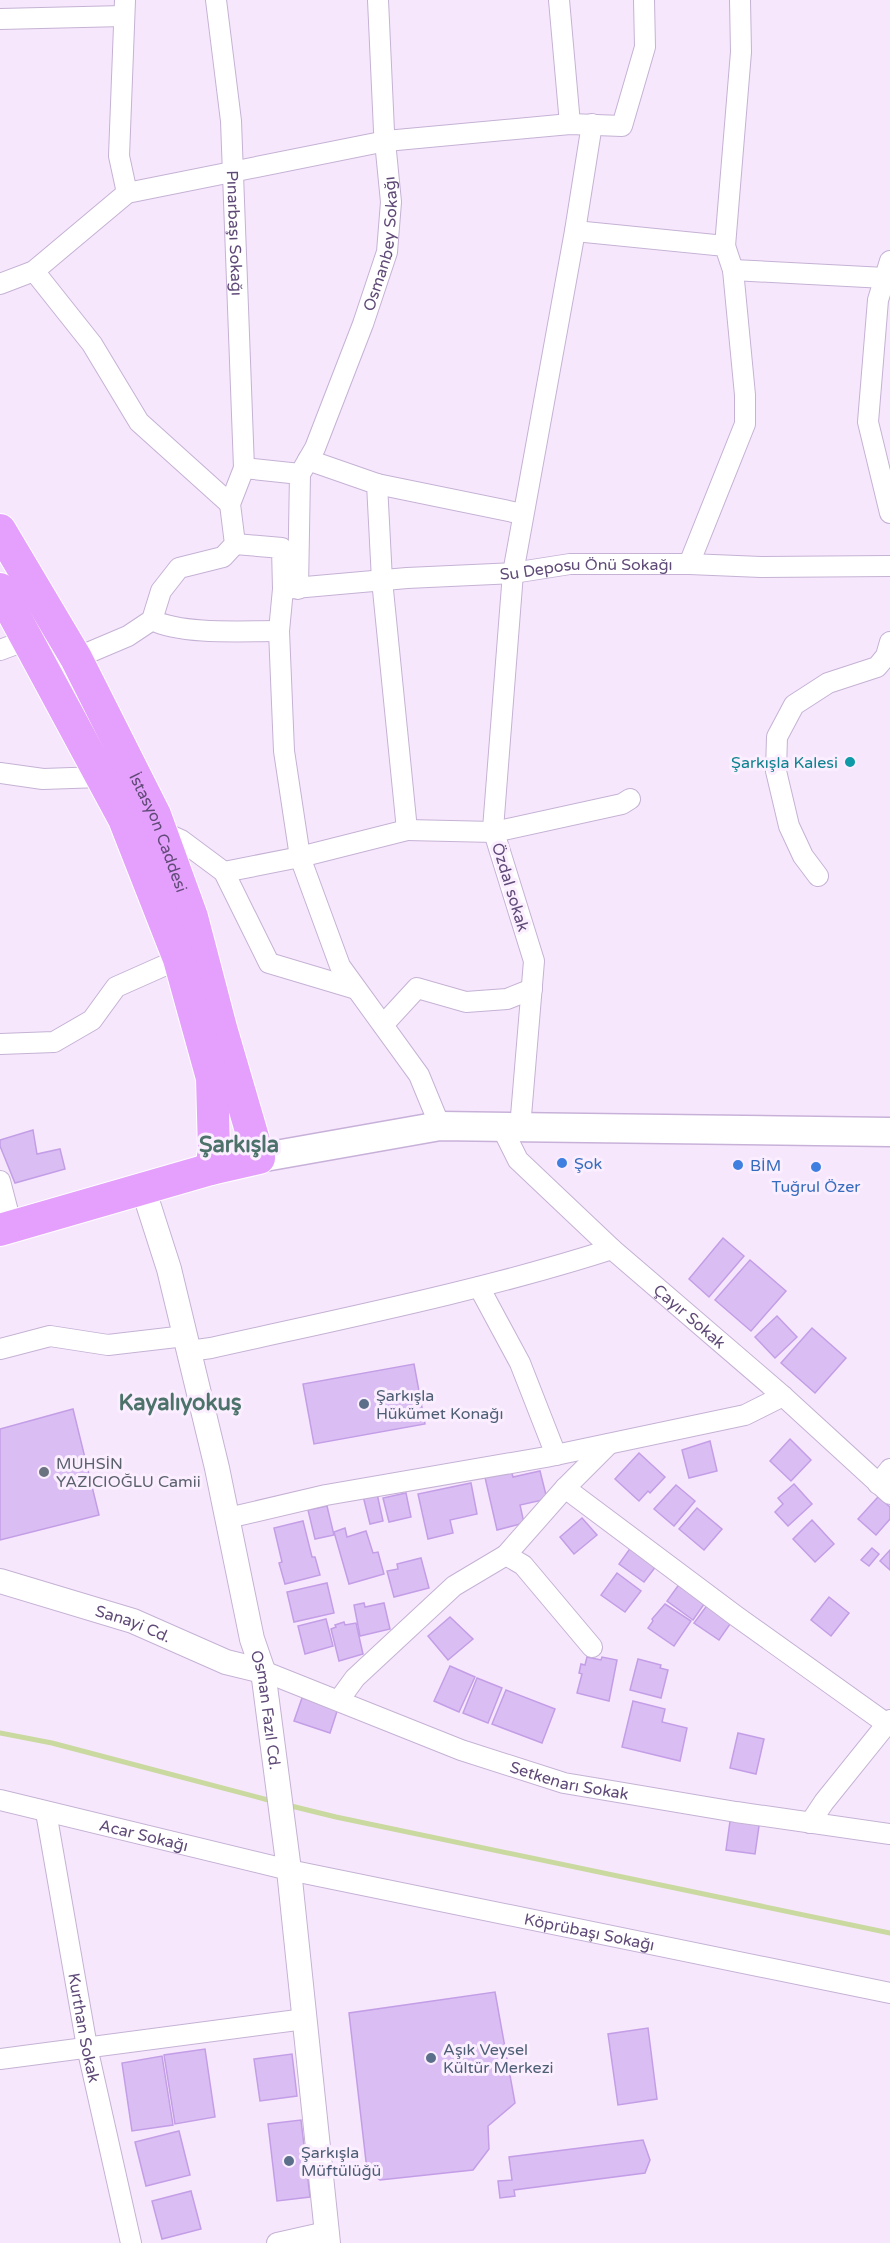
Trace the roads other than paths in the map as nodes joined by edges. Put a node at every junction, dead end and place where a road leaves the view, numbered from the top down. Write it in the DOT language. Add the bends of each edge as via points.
graph roads {
  1 [pos="216,0"];
  2 [pos="378,0"];
  3 [pos="559,0"];
  4 [pos="645,0"];
  5 [pos="740,0"];
  6 [pos="125,8"];
  7 [pos="0,19"];
  8 [pos="570,124"];
  9 [pos="592,124"];
  10 [pos="386,141"];
  11 [pos="233,172"];
  12 [pos="127,193"];
  13 [pos="575,231"];
  14 [pos="725,246"];
  15 [pos="887,269"];
  16 [pos="733,270"];
  17 [pos="34,271"];
  18 [pos="0,284"];
  19 [pos="304,467"];
  20 [pos="244,468"];
  21 [pos="377,484"];
  22 [pos="230,504"];
  23 [pos="890,513"];
  24 [pos="523,514"];
  25 [pos="0,530"];
  26 [pos="235,544"];
  27 [pos="689,564"];
  28 [pos="890,566"];
  29 [pos="513,573"];
  30 [pos="382,580"];
  31 [pos="0,589"];
  32 [pos="291,589"];
  33 [pos="152,620"];
  34 [pos="279,630"];
  35 [pos="890,642"];
  36 [pos="14,645"];
  37 [pos="76,658"];
  38 [pos="0,772"];
  39 [pos="101,777"];
  40 [pos="630,799"];
  41 [pos="407,830"];
  42 [pos="161,831"];
  43 [pos="494,832"];
  44 [pos="300,857"];
  45 [pos="224,872"];
  46 [pos="818,876"];
  47 [pos="179,959"];
  48 [pos="356,989"];
  49 [pos="532,989"];
  50 [pos="383,1025"];
  51 [pos="0,1044"];
  52 [pos="440,1126"];
  53 [pos="511,1128"];
  54 [pos="890,1132"];
  55 [pos="259,1158"];
  56 [pos="211,1169"];
  57 [pos="0,1181"];
  58 [pos="143,1188"];
  59 [pos="6,1228"];
  60 [pos="612,1249"];
  61 [pos="479,1287"];
  62 [pos="187,1343"];
  63 [pos="0,1349"];
  64 [pos="783,1396"];
  65 [pos="609,1444"];
  66 [pos="556,1455"];
  67 [pos="886,1482"];
  68 [pos="565,1488"];
  69 [pos="228,1518"];
  70 [pos="506,1556"];
  71 [pos="0,1581"];
  72 [pos="592,1647"];
  73 [pos="263,1671"];
  74 [pos="339,1700"];
  75 [pos="888,1722"];
  76 [pos="0,1800"];
  77 [pos="46,1812"];
  78 [pos="810,1823"];
  79 [pos="890,1834"];
  80 [pos="288,1863"];
  81 [pos="890,1994"];
  82 [pos="305,2019"];
  83 [pos="87,2047"];
  84 [pos="0,2059"];
  85 [pos="327,2237"];
  86 [pos="131,2243"];
  87 [pos="277,2243"];
  1 -- 11 [label="street, Pınarbaşı Sokağı" via="231,121"];
  2 -- 10 [label="street, Osmanbey Sokağı"];
  3 -- 8 [label="street"];
  4 -- 9 [label="street" via="645,47 622,126"];
  5 -- 14 [label="street" via="741,52"];
  6 -- 7 [label="street"];
  6 -- 12 [label="street" via="119,156"];
  8 -- 9 [label="street"];
  8 -- 10 [label="street"];
  9 -- 13 [label="street, Özdal sokak"];
  10 -- 11 [label="street"];
  10 -- 19 [label="street, Osmanbey Sokağı" via="391,202 387,252 355,346"];
  11 -- 12 [label="street"];
  11 -- 20 [label="street, Pınarbaşı Sokağı"];
  12 -- 17 [label="street"];
  13 -- 14 [label="street"];
  13 -- 24 [label="street, Özdal sokak"];
  14 -- 16 [label="street"];
  15 -- 16 [label="street"];
  15 -- 23 [label="street" via="878,300 868,422"];
  16 -- 27 [label="street" via="745,424"];
  17 -- 18 [label="street"];
  17 -- 22 [label="street" via="92,344 139,422"];
  19 -- 20 [label="street"];
  19 -- 21 [label="street"];
  19 -- 32 [label="street"];
  20 -- 22 [label="street"];
  21 -- 24 [label="street"];
  21 -- 30 [label="street"];
  22 -- 26 [label="street"];
  24 -- 29 [label="street, Özdal sokak"];
  25 -- 37 [label="main road, İstasyon Caddesi"];
  26 -- 32 [label="street" via="282,548"];
  26 -- 33 [label="street" via="223,557 179,568 161,591"];
  27 -- 28 [label="street, Su Deposu Önü Sokağı"];
  27 -- 29 [label="street, Su Deposu Önü Sokağı" via="570,564"];
  29 -- 30 [label="street, Su Deposu Önü Sokağı"];
  29 -- 43 [label="street, Özdal sokak"];
  30 -- 32 [label="street, Su Deposu Önü Sokağı"];
  30 -- 41 [label="street"];
  31 -- 36 [label="main road, İstasyon Caddesi"];
  32 -- 34 [label="street"];
  33 -- 34 [label="street" via="166,627"];
  33 -- 37 [label="street" via="128,636"];
  34 -- 44 [label="street" via="284,751"];
  35 -- 46 [label="street" via="877,667 828,683 794,705 777,737 776,771 789,826"];
  36 -- 39 [label="main road, İstasyon Caddesi"];
  37 -- 42 [label="main road, İstasyon Caddesi"];
  38 -- 39 [label="street" via="43,779"];
  39 -- 47 [label="main road, İstasyon Caddesi" via="124,819"];
  40 -- 43 [label="street"];
  41 -- 43 [label="street"];
  41 -- 44 [label="street"];
  42 -- 45 [label="street" via="181,840"];
  42 -- 55 [label="main road, İstasyon Caddesi" via="192,917"];
  43 -- 49 [label="street, Özdal sokak" via="534,961"];
  44 -- 45 [label="street"];
  44 -- 48 [label="street" via="340,966"];
  45 -- 48 [label="street" via="269,963"];
  47 -- 51 [label="street" via="116,987 92,1020 54,1042"];
  47 -- 56 [label="main road, İstasyon Caddesi" via="212,1078"];
  48 -- 50 [label="street"];
  49 -- 50 [label="street" via="507,999 466,1002 417,988"];
  49 -- 53 [label="street, Özdal sokak"];
  50 -- 52 [label="street" via="419,1074"];
  52 -- 53 [label="main road"];
  52 -- 55 [label="main road"];
  53 -- 54 [label="main road"];
  53 -- 60 [label="street, Çayır Sokak" via="518,1160"];
  55 -- 56 [label="main road"];
  56 -- 58 [label="main road"];
  57 -- 59 [label="street"];
  58 -- 59 [label="main road"];
  58 -- 62 [label="street, Osman Fazıl Cd."];
  60 -- 61 [label="street"];
  60 -- 64 [label="street, Çayır Sokak"];
  61 -- 62 [label="street" via="211,1348"];
  61 -- 66 [label="street" via="520,1363"];
  62 -- 63 [label="street" via="108,1345 50,1336"];
  62 -- 69 [label="street, Osman Fazıl Cd."];
  64 -- 65 [label="street" via="745,1416"];
  64 -- 67 [label="street, Çayır Sokak"];
  65 -- 66 [label="street"];
  65 -- 68 [label="street"];
  66 -- 69 [label="street" via="326,1495"];
  68 -- 70 [label="street"];
  68 -- 75 [label="street" via="736,1616"];
  69 -- 73 [label="street, Osman Fazıl Cd." via="252,1638"];
  70 -- 72 [label="street" via="522,1566"];
  70 -- 74 [label="street" via="454,1586 355,1678"];
  71 -- 73 [label="street, Sanayi Cd." via="133,1621 226,1662"];
  73 -- 74 [label="street, Setkenarı Sokak"];
  73 -- 80 [label="street, Osman Fazıl Cd."];
  74 -- 78 [label="street, Setkenarı Sokak" via="461,1750 564,1783"];
  75 -- 78 [label="street"];
  76 -- 77 [label="street, Acar Sokağı"];
  77 -- 80 [label="street, Acar Sokağı"];
  77 -- 83 [label="street, Kurthan Sokak"];
  78 -- 79 [label="street, Setkenarı Sokak"];
  80 -- 81 [label="street, Köprübaşı Sokağı"];
  80 -- 82 [label="street, Osman Fazıl Cd."];
  82 -- 83 [label="street"];
  82 -- 85 [label="street, Osman Fazıl Cd."];
  83 -- 84 [label="street"];
  83 -- 86 [label="street, Kurthan Sokak"];
  85 -- 87 [label="street"];
}
